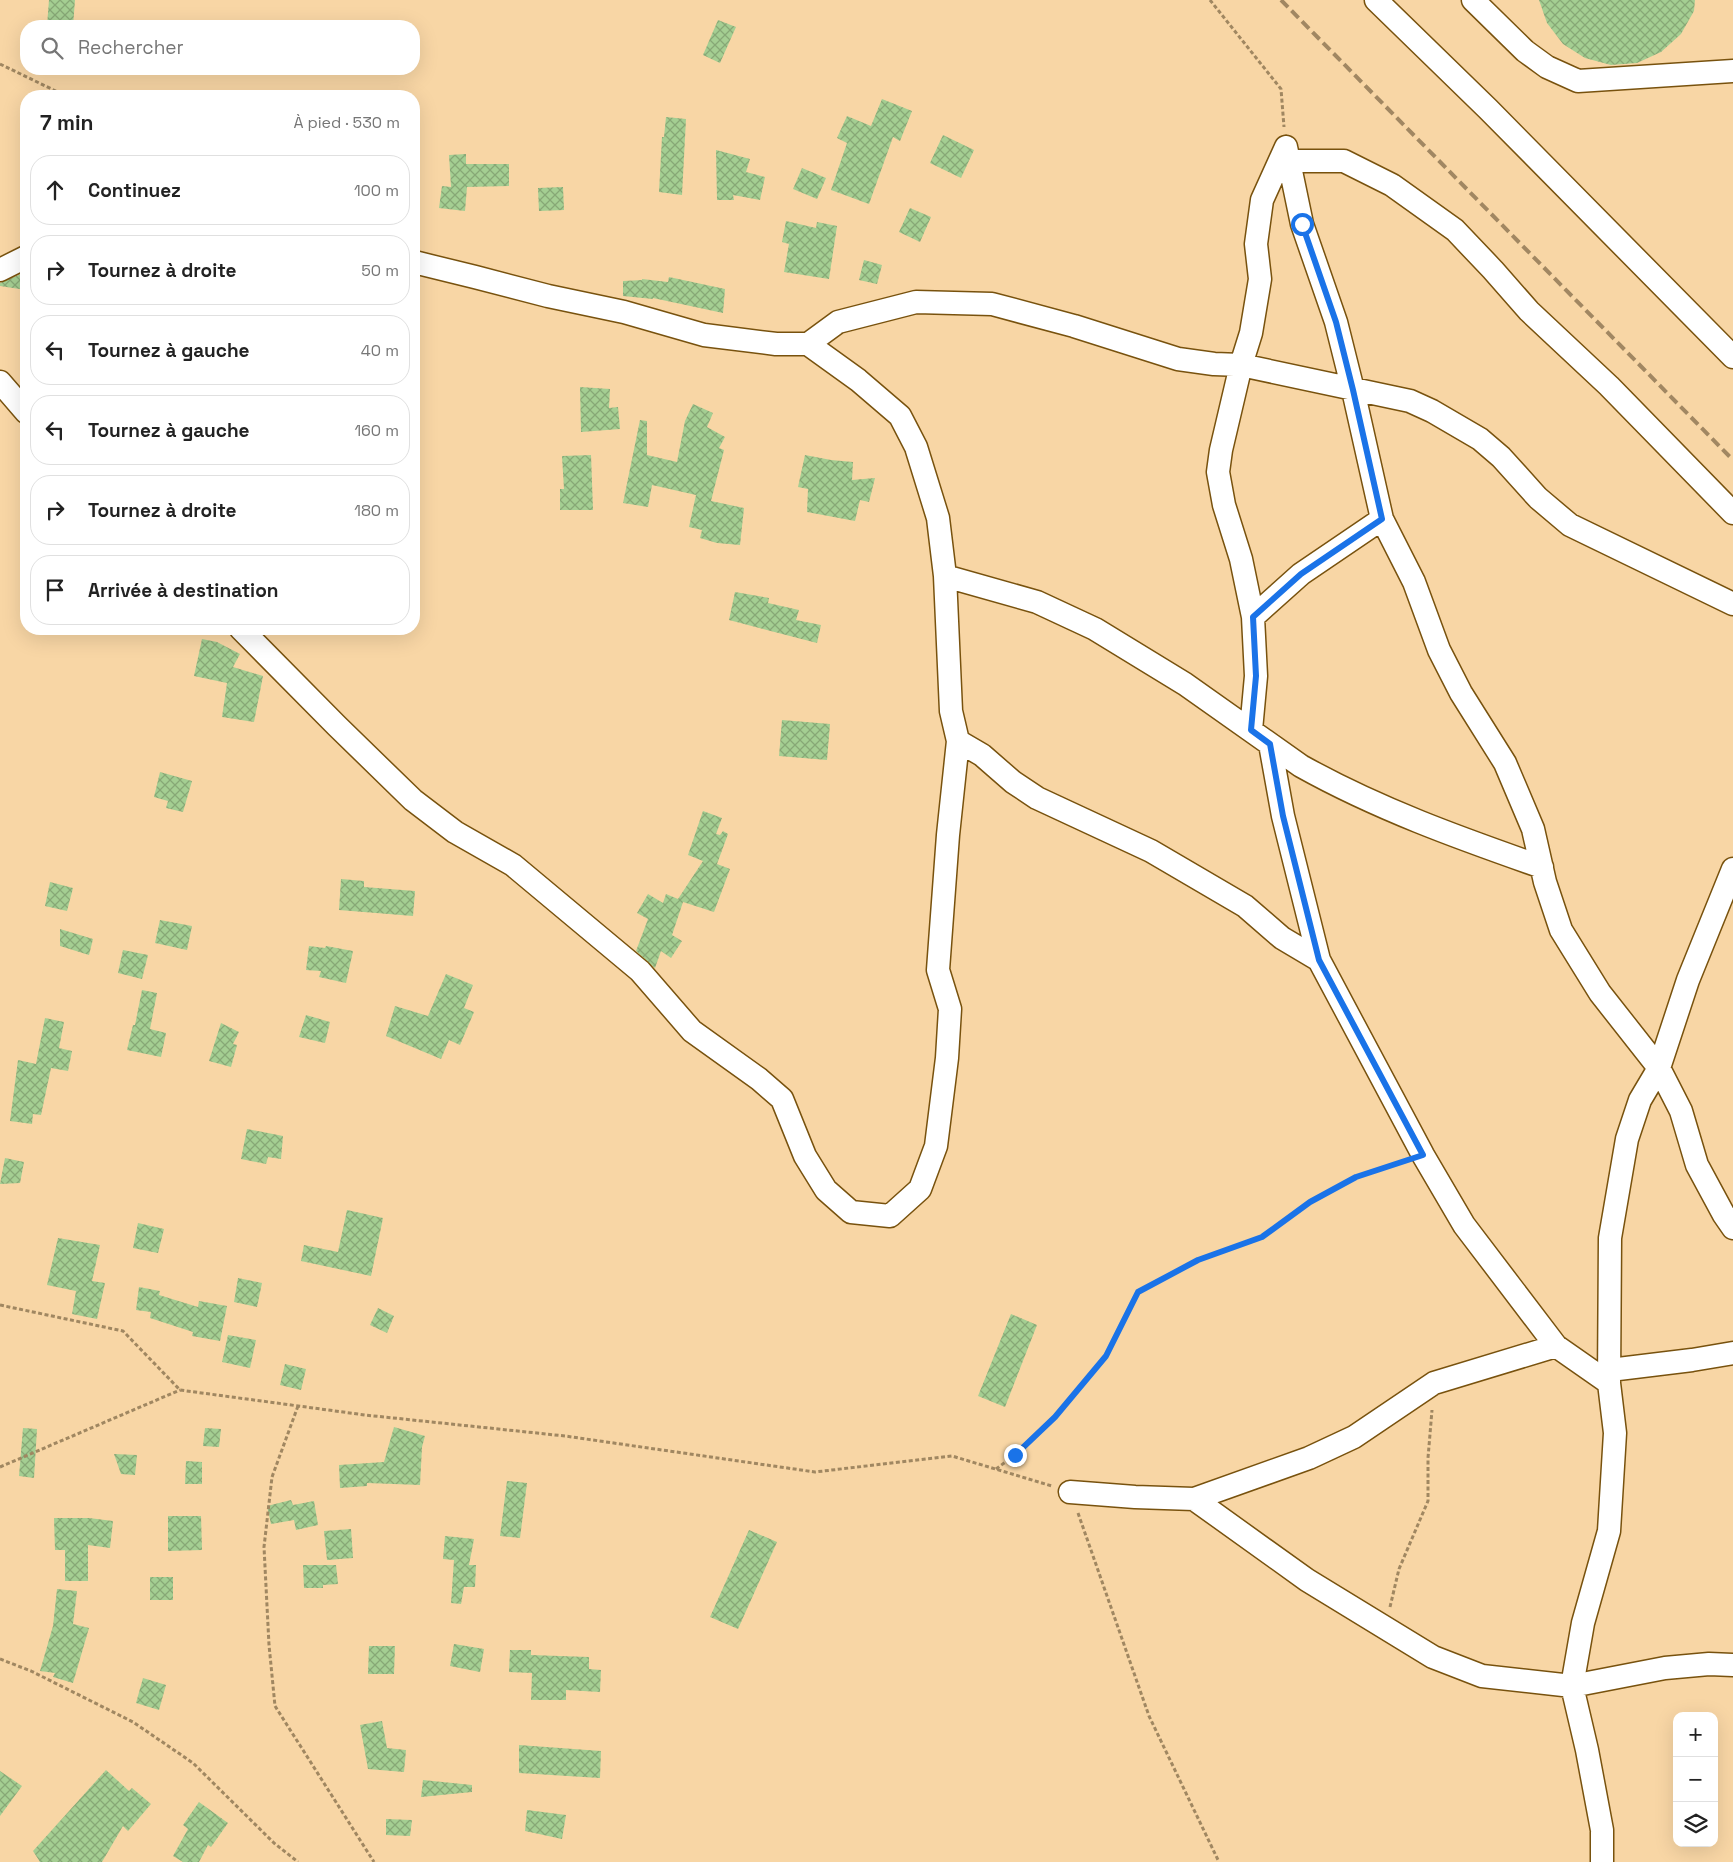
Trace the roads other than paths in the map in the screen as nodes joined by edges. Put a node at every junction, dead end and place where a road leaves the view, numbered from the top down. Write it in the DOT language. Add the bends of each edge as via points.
graph roads {
  1 [pos="1376,0"];
  2 [pos="1473,0"];
  3 [pos="1733,71"];
  4 [pos="1287,154"];
  5 [pos="20,260"];
  6 [pos="420,263"];
  7 [pos="0,270"];
  8 [pos="808,344"];
  9 [pos="1733,357"];
  10 [pos="1241,364"];
  11 [pos="0,382"];
  12 [pos="1353,390"];
  13 [pos="20,405"];
  14 [pos="1733,513"];
  15 [pos="1382,519"];
  16 [pos="944,576"];
  17 [pos="1733,604"];
  18 [pos="1253,617"];
  19 [pos="246,635"];
  20 [pos="1251,730"];
  21 [pos="958,741"];
  22 [pos="1270,744"];
  23 [pos="1542,867"];
  24 [pos="1733,869"];
  25 [pos="1319,960"];
  26 [pos="1660,1068"];
  27 [pos="1733,1228"];
  28 [pos="1556,1346"];
  29 [pos="1733,1353"];
  30 [pos="1610,1376"];
  31 [pos="1070,1492"];
  32 [pos="1194,1499"];
  33 [pos="1733,1666"];
  34 [pos="1572,1686"];
  35 [pos="1602,1862"];
  1 -- 9 [label="street"];
  2 -- 3 [label="street" via="1525,51 1547,67 1578,81"];
  4 -- 10 [label="street" via="1262,200 1256,244 1260,279 1251,332"];
  4 -- 12 [label="street" via="1302,224 1336,322"];
  4 -- 14 [label="street" via="1344,161 1392,185 1455,230 1529,311 1610,386"];
  5 -- 7 [label="street"];
  6 -- 8 [label="street" via="624,312 704,335 776,344"];
  8 -- 10 [label="street" via="838,322 916,302 992,304 1178,359"];
  8 -- 16 [label="street" via="900,416 916,447 938,518"];
  10 -- 12 [label="street"];
  10 -- 18 [label="street" via="1218,472"];
  11 -- 13 [label="street"];
  12 -- 15 [label="street"];
  12 -- 17 [label="street" via="1432,410 1480,439 1538,498 1570,525"];
  15 -- 18 [label="street" via="1301,574"];
  15 -- 23 [label="street" via="1414,582 1439,650 1505,763 1533,829"];
  16 -- 20 [label="street" via="1037,602 1095,629 1185,684"];
  16 -- 21 [label="street" via="951,711"];
  18 -- 20 [label="street" via="1256,676"];
  19 -- 21 [label="street" via="413,800 455,832 513,865 640,971 692,1032 760,1079 782,1099 806,1156 826,1190 851,1212 890,1216 920,1189 936,1146 950,1009 938,970"];
  20 -- 22 [label="street"];
  21 -- 25 [label="street" via="982,755 1037,798 1151,851 1245,906 1282,938"];
  22 -- 23 [label="street" via="1301,766 1362,799 1452,836"];
  22 -- 25 [label="street" via="1283,816"];
  23 -- 26 [label="street" via="1561,930 1600,993"];
  24 -- 26 [label="street" via="1688,980"];
  25 -- 28 [label="street" via="1464,1225"];
  26 -- 27 [label="street" via="1681,1112 1697,1165"];
  26 -- 30 [label="street" via="1640,1100 1627,1140 1610,1238"];
  28 -- 30 [label="street"];
  28 -- 32 [label="street" via="1434,1382 1354,1437 1309,1458"];
  29 -- 30 [label="street"];
  30 -- 34 [label="street" via="1615,1433 1609,1531 1583,1624"];
  31 -- 32 [label="street"];
  32 -- 34 [label="street" via="1307,1580 1433,1657 1482,1676"];
  33 -- 34 [label="street" via="1709,1664 1665,1668"];
  34 -- 35 [label="street" via="1602,1830"];
}
